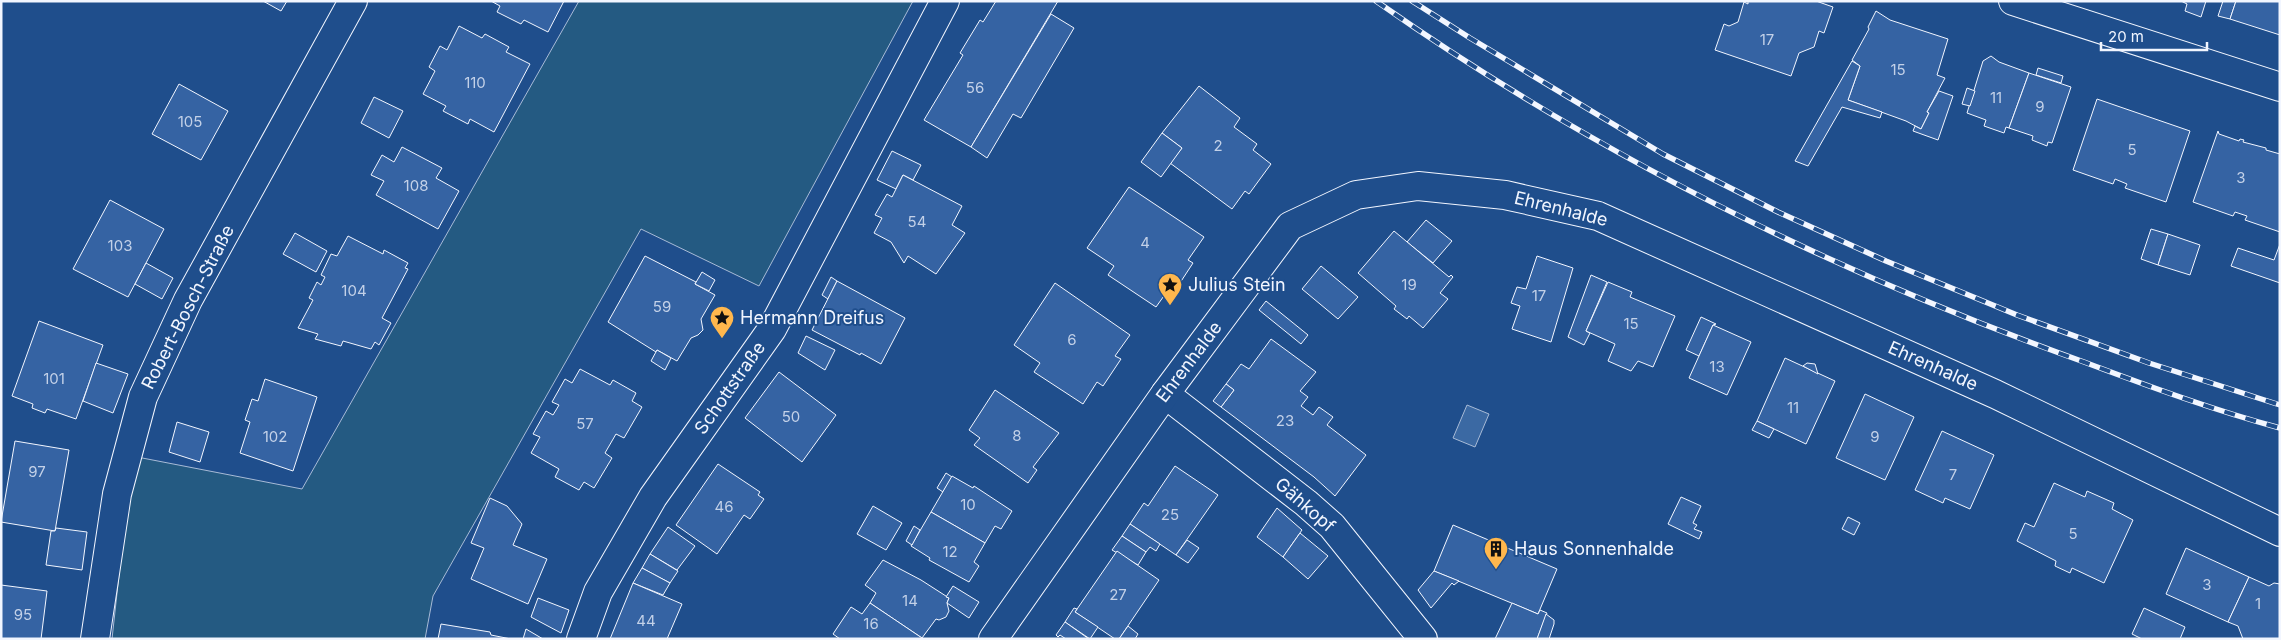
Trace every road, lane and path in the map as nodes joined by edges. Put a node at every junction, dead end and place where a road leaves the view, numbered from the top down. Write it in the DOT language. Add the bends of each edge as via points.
graph roads {
  1 [pos="353,1"];
  2 [pos="945,1"];
  3 [pos="2013,1"];
  4 [pos="2280,88"];
  5 [pos="1165,394"];
  6 [pos="2280,532"];
  7 [pos="95,639"];
  8 [pos="580,639"];
  9 [pos="993,639"];
  10 [pos="1423,639"];
  1 -- 7 [label="street, Robert-Bosch-Straße" via="188,300 142,397 118,494"];
  2 -- 8 [label="street, Schottstraße" via="772,329 652,498 598,592"];
  3 -- 4 [label="street"];
  5 -- 6 [label="street, Ehrenhalde" via="1290,226 1356,195 1418,186 1505,195 1598,216 1995,394"];
  5 -- 9 [label="street, Ehrenhalde"];
  5 -- 10 [label="street, Gähkopf" via="1332,526"];
}
